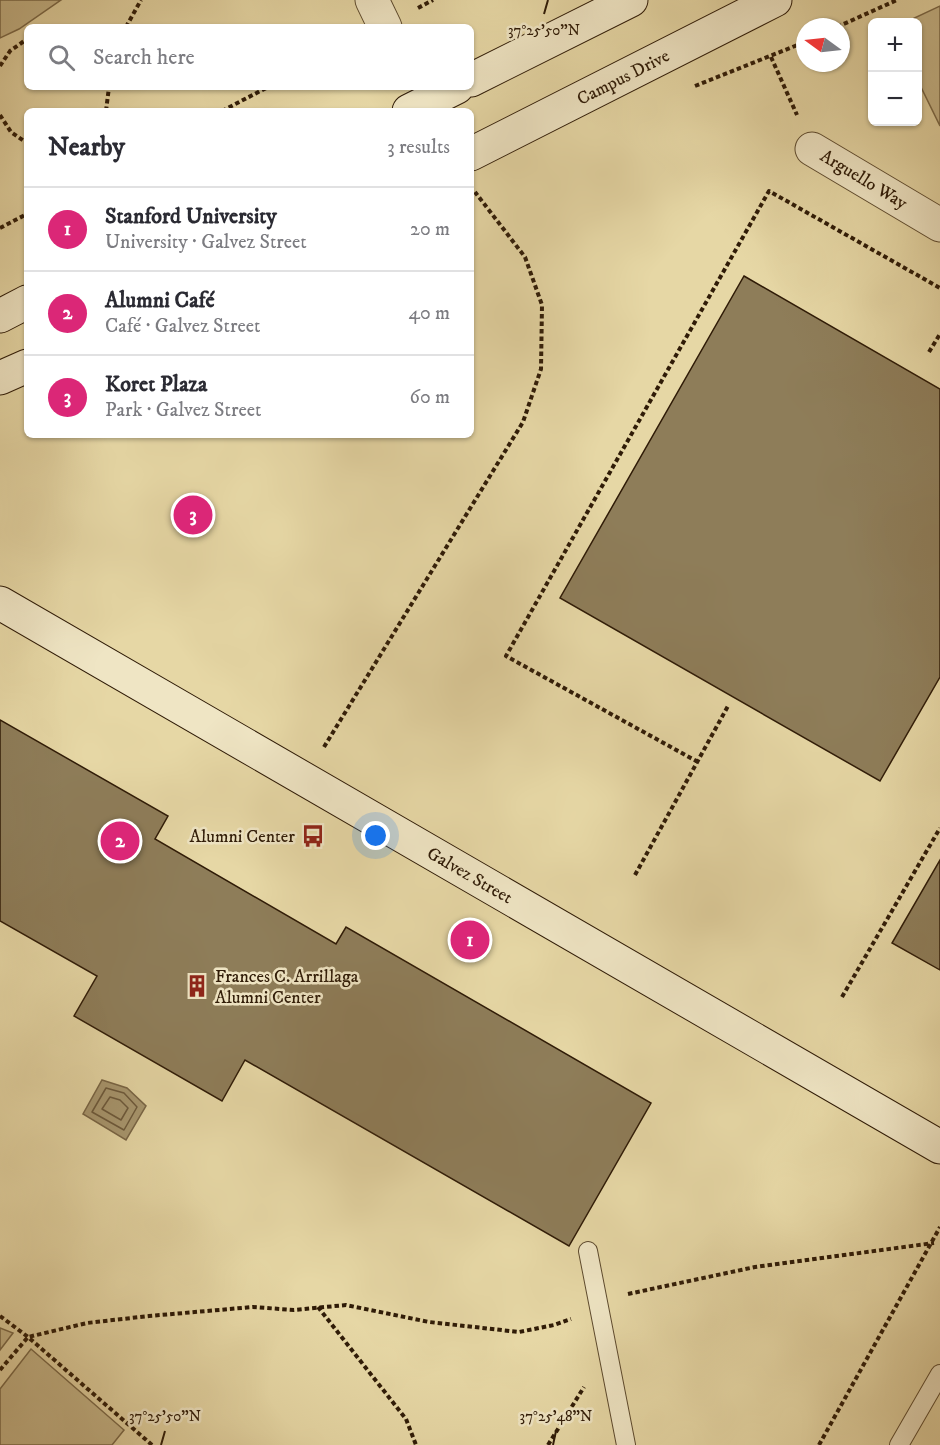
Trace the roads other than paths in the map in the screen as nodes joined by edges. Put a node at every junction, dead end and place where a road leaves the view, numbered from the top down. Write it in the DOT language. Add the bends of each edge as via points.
graph roads {
  1 [pos="372,0"];
  2 [pos="631,0"];
  3 [pos="775,0"];
  4 [pos="384,24"];
  5 [pos="474,78"];
  6 [pos="451,90"];
  7 [pos="415,108"];
  8 [pos="812,148"];
  9 [pos="474,152"];
  10 [pos="940,225"];
  11 [pos="24,304"];
  12 [pos="0,316"];
  13 [pos="24,367"];
  14 [pos="0,378"];
  15 [pos="0,603"];
  16 [pos="940,1147"];
  17 [pos="588,1251"];
  18 [pos="940,1374"];
  19 [pos="626,1445"];
  20 [pos="899,1445"];
  1 -- 4 [label="street"];
  2 -- 5 [label="street"];
  3 -- 9 [label="street, Campus Drive"];
  6 -- 7 [label="street"];
  8 -- 10 [label="street, Arguello Way"];
  11 -- 12 [label="street"];
  13 -- 14 [label="street"];
  15 -- 16 [label="street, Galvez Street"];
  17 -- 19 [label="lane"];
  18 -- 20 [label="lane"];
}
